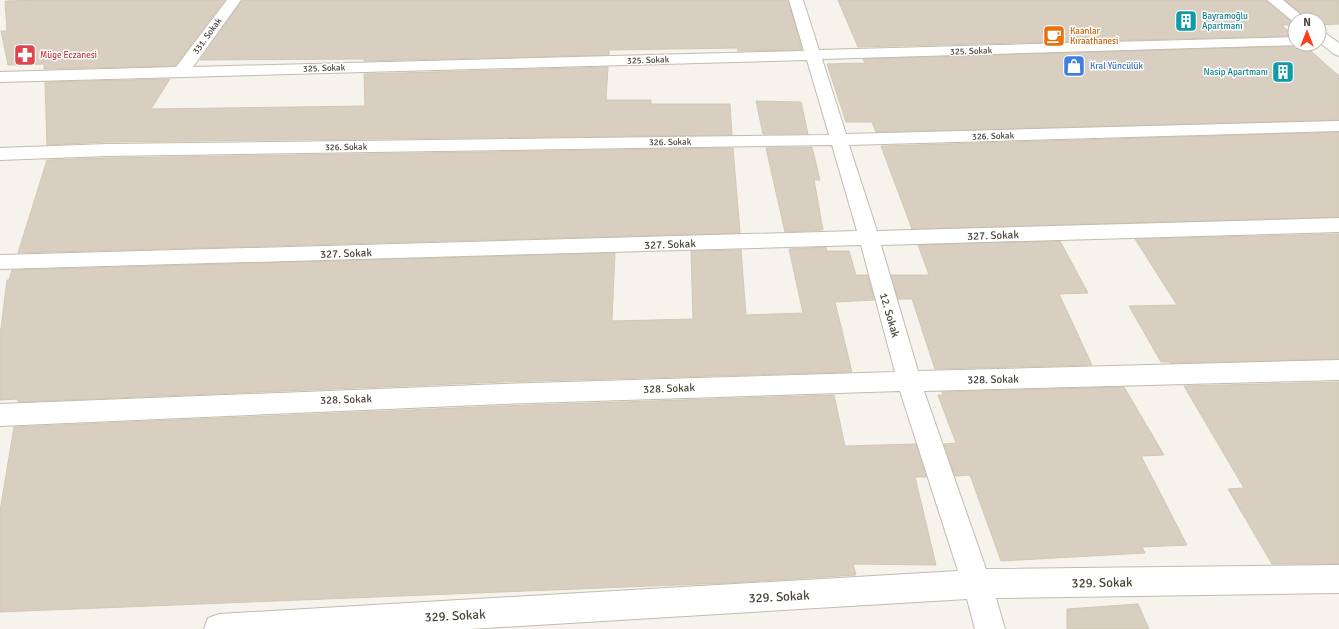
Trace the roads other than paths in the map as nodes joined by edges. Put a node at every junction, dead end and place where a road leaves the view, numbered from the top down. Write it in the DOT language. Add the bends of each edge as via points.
graph roads {
  1 [pos="234,0"];
  2 [pos="796,0"];
  3 [pos="1274,0"];
  4 [pos="1290,12"];
  5 [pos="1327,41"];
  6 [pos="1287,42"];
  7 [pos="1339,51"];
  8 [pos="813,55"];
  9 [pos="181,72"];
  10 [pos="0,77"];
  11 [pos="1339,126"];
  12 [pos="838,140"];
  13 [pos="0,154"];
  14 [pos="1339,224"];
  15 [pos="869,238"];
  16 [pos="0,262"];
  17 [pos="1339,370"];
  18 [pos="908,381"];
  19 [pos="0,415"];
  20 [pos="1339,579"];
  21 [pos="977,584"];
  22 [pos="219,629"];
  23 [pos="990,629"];
  1 -- 9 [label="street, 331. Sokak"];
  2 -- 8 [label="street, 12. Sokak"];
  3 -- 4 [label="street"];
  5 -- 7 [label="street"];
  6 -- 8 [label="street, 325. Sokak"];
  8 -- 9 [label="street, 325. Sokak"];
  8 -- 12 [label="street, 12. Sokak"];
  9 -- 10 [label="street, 325. Sokak"];
  11 -- 12 [label="street, 326. Sokak"];
  12 -- 13 [label="street, 326. Sokak"];
  12 -- 15 [label="street, 12. Sokak"];
  14 -- 15 [label="street, 327. Sokak"];
  15 -- 16 [label="street, 327. Sokak"];
  15 -- 18 [label="street, 12. Sokak"];
  17 -- 18 [label="street, 328. Sokak"];
  18 -- 19 [label="street, 328. Sokak" via="265,402"];
  18 -- 21 [label="street, 12. Sokak"];
  20 -- 21 [label="street, 329. Sokak"];
  21 -- 22 [label="street, 329. Sokak"];
  21 -- 23 [label="street, 12. Sokak"];
}
